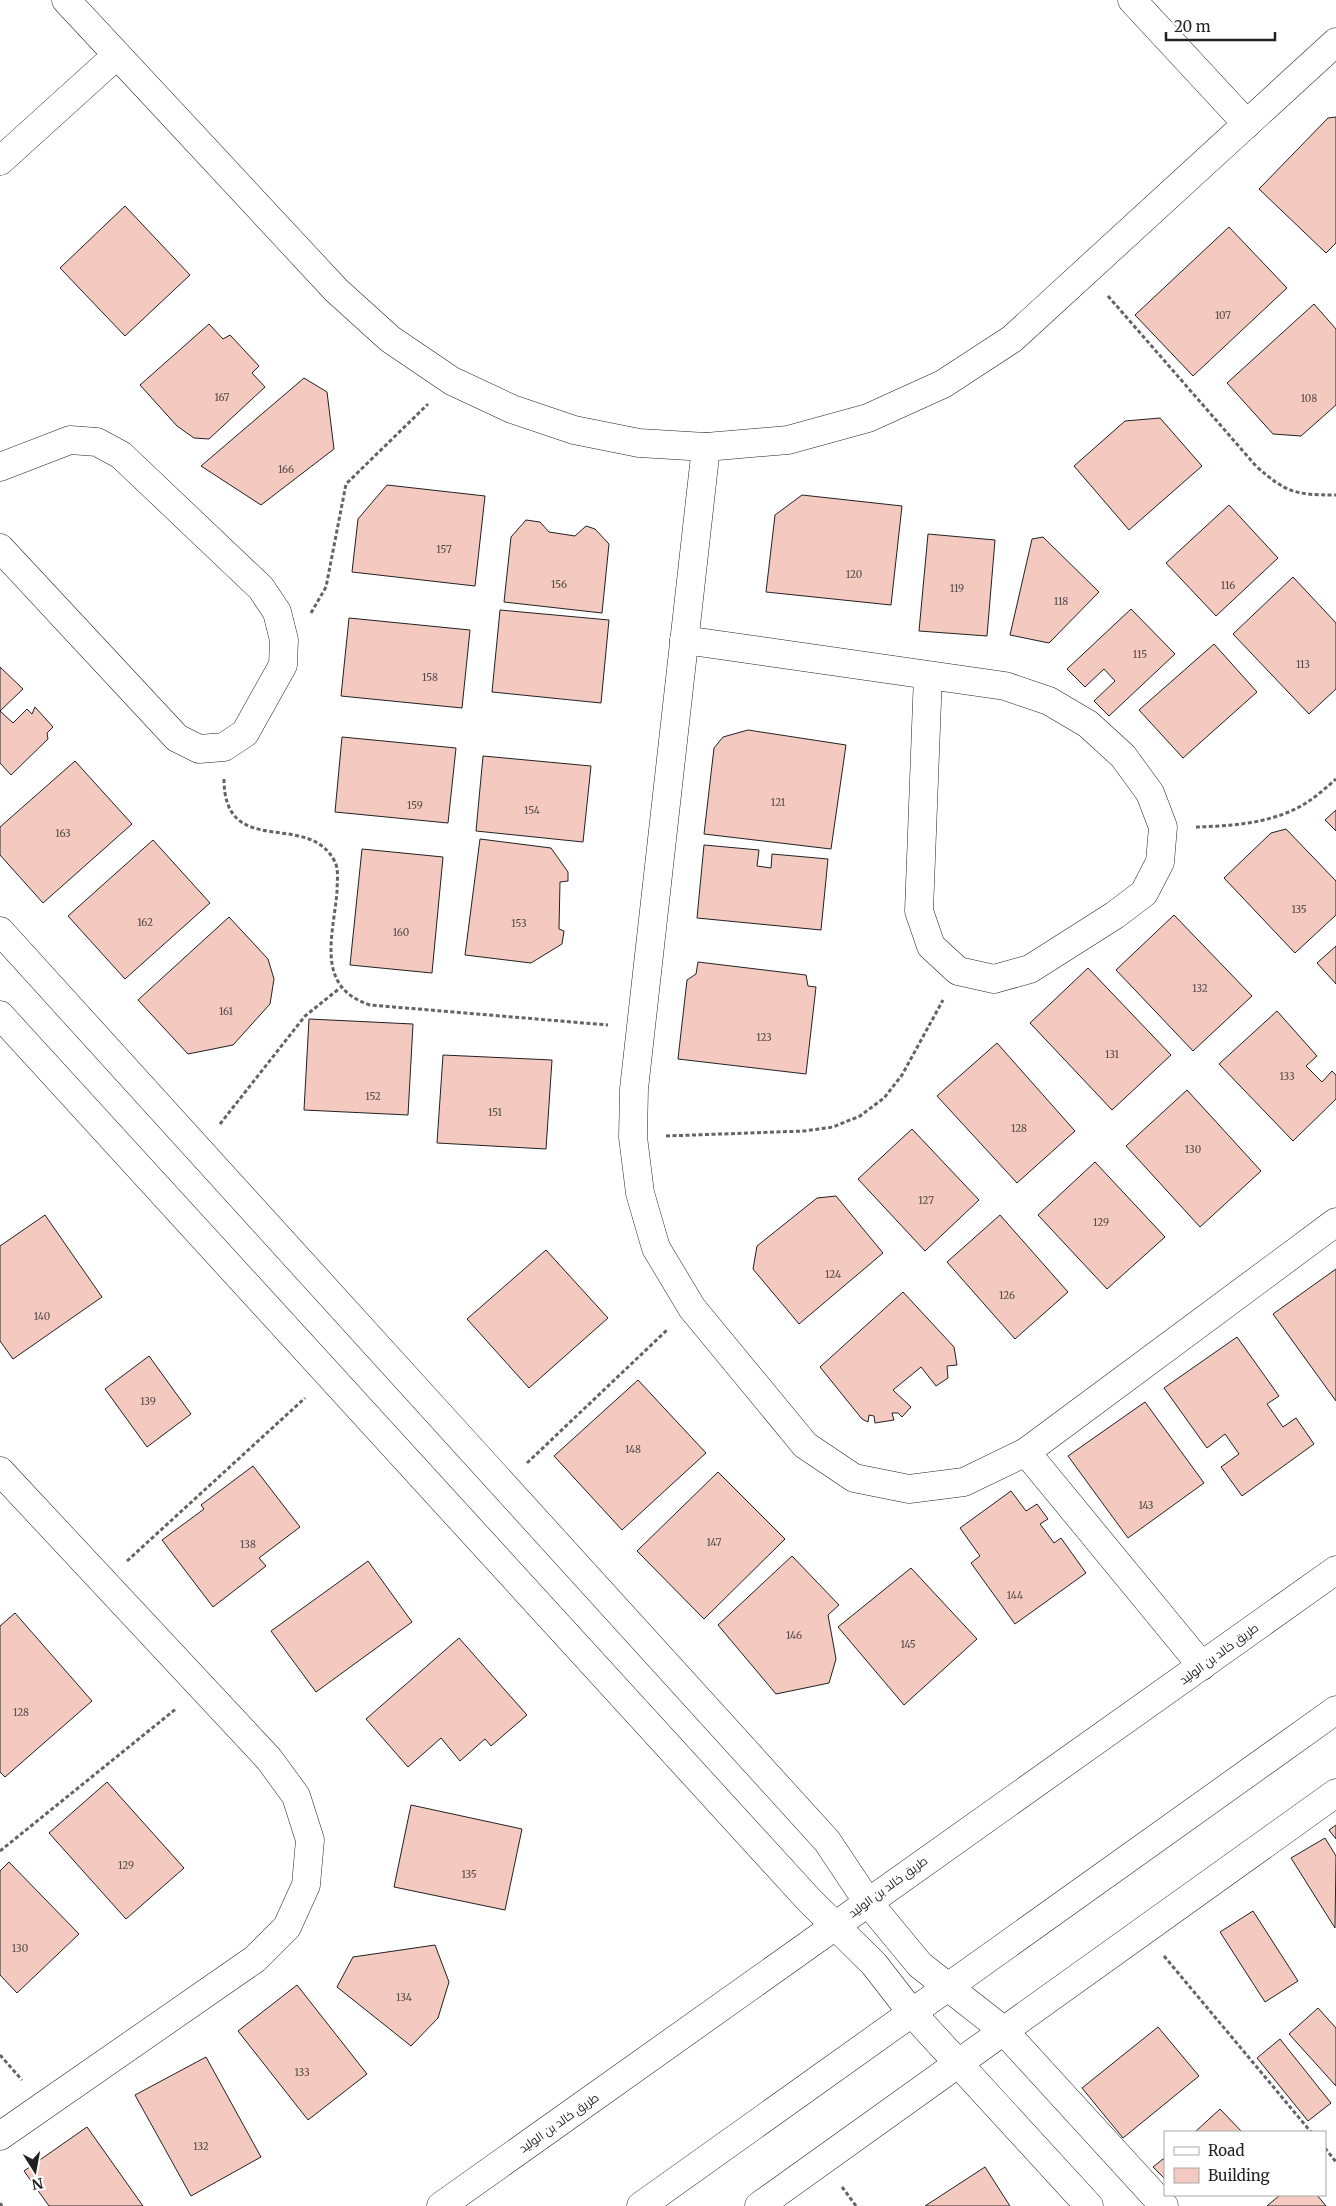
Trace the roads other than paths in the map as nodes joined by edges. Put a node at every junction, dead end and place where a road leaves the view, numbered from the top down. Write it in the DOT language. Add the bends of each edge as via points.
graph roads {
  1 [pos="66,0"];
  2 [pos="1132,0"];
  3 [pos="1336,42"];
  4 [pos="117,55"];
  5 [pos="1247,124"];
  6 [pos="0,161"];
  7 [pos="706,447"];
  8 [pos="0,467"];
  9 [pos="0,548"];
  10 [pos="684,640"];
  11 [pos="928,675"];
  12 [pos="0,930"];
  13 [pos="0,1015"];
  14 [pos="1336,1222"];
  15 [pos="1026,1452"];
  16 [pos="0,1471"];
  17 [pos="1336,1570"];
  18 [pos="1202,1666"];
  19 [pos="1336,1710"];
  20 [pos="1336,1793"];
  21 [pos="868,1901"];
  22 [pos="834,1927"];
  23 [pos="948,1988"];
  24 [pos="912,2013"];
  25 [pos="1003,2030"];
  26 [pos="957,2062"];
  27 [pos="0,2136"];
  28 [pos="441,2206"];
  29 [pos="641,2206"];
  30 [pos="759,2206"];
  31 [pos="1089,2206"];
  32 [pos="1164,2206"];
  1 -- 4 [label="street"];
  2 -- 5 [label="street"];
  3 -- 5 [label="street"];
  4 -- 6 [label="street"];
  4 -- 7 [label="street" via="336,290 390,339 452,381 512,409 574,430 639,443"];
  5 -- 7 [label="street" via="1012,339 943,384 868,418 788,440"];
  7 -- 10 [label="street"];
  8 -- 9 [label="street" via="70,440 97,442 121,455 262,588 277,612 284,640 283,665 244,734 224,747 199,749 177,738"];
  10 -- 11 [label="street"];
  10 -- 15 [label="street" via="634,1089 633,1137 640,1194 656,1248 692,1308 805,1445 854,1478 909,1489 964,1482"];
  11 -- 11 [label="street" via="919,911 931,946 958,971 994,979 1030,969 1144,893 1160,862 1162,826 1150,794 1123,756 1088,724 1049,701 1004,686"];
  12 -- 21 [label="street" via="827,1841"];
  13 -- 22 [label="street"];
  14 -- 15 [label="street"];
  15 -- 18 [label="street"];
  16 -- 27 [label="street" via="269,1759 296,1796 310,1840 306,1885 287,1927 255,1959"];
  17 -- 18 [label="street, طريق خالد بن الوليد"];
  18 -- 21 [label="street, طريق خالد بن الوليد"];
  19 -- 23 [label="street"];
  20 -- 25 [label="street"];
  21 -- 22 [label="street, طريق خالد بن الوليد"];
  21 -- 23 [label="street" via="920,1965"];
  22 -- 24 [label="street" via="874,1964"];
  22 -- 28 [label="street, طريق خالد بن الوليد"];
  23 -- 24 [label="street"];
  23 -- 25 [label="street"];
  24 -- 26 [label="street"];
  24 -- 29 [label="street"];
  25 -- 26 [label="street"];
  25 -- 32 [label="street"];
  26 -- 30 [label="street"];
  26 -- 31 [label="street"];
}
